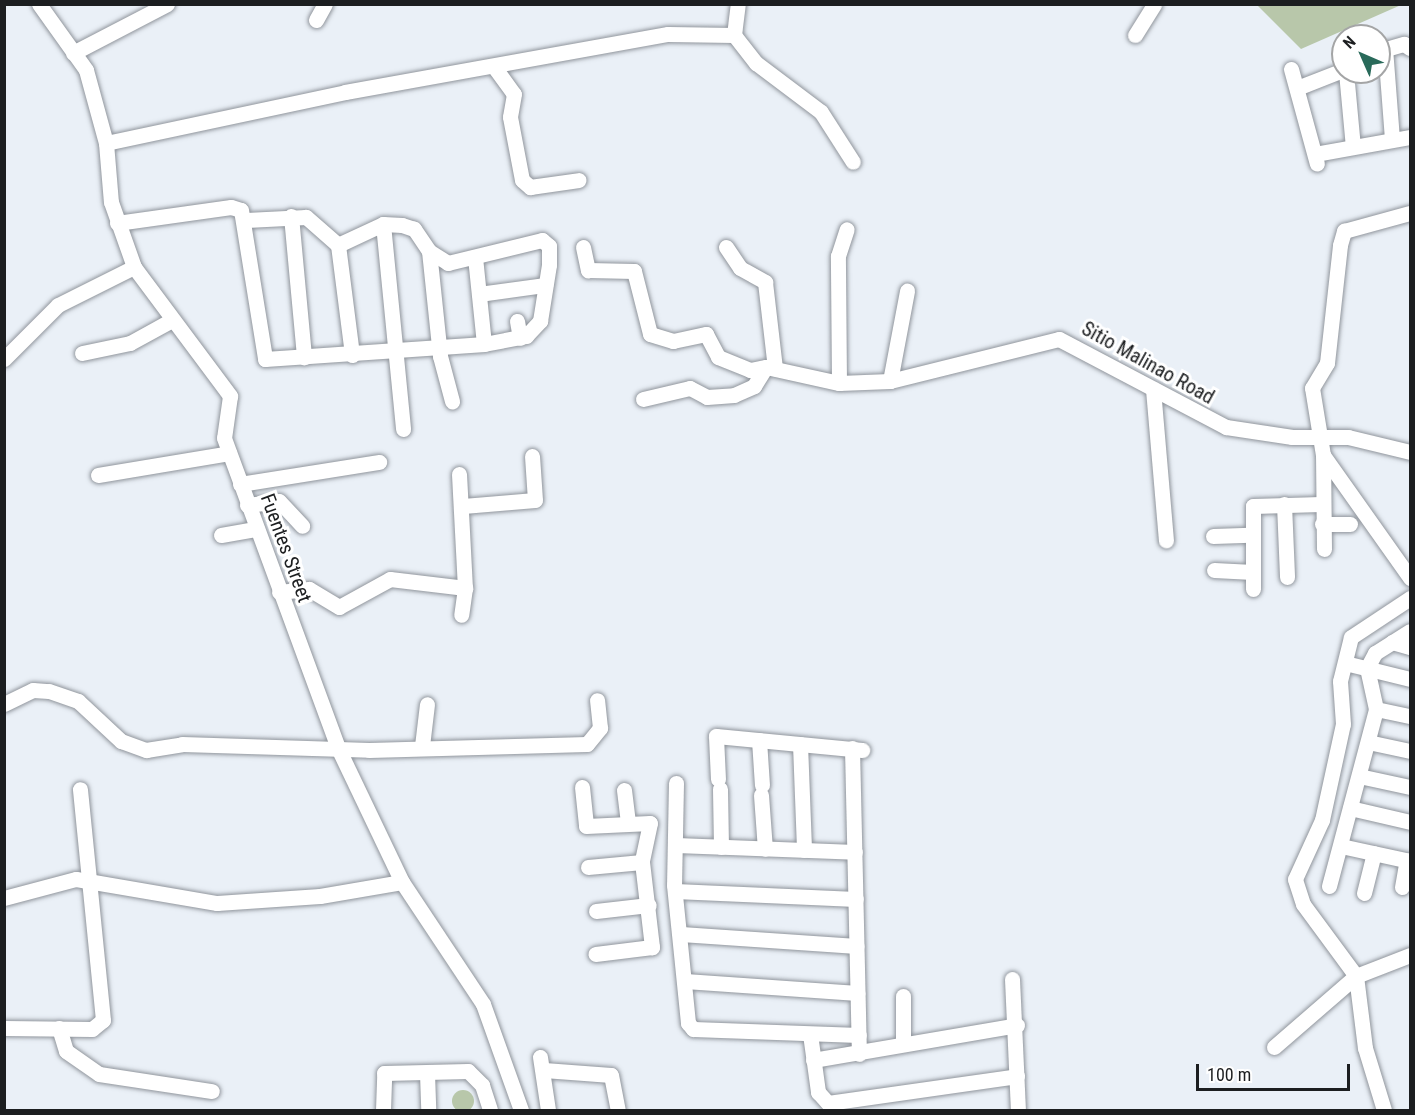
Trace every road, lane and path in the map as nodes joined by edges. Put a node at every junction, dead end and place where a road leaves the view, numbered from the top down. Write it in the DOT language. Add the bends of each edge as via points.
graph roads {
  1 [pos="39,4"];
  2 [pos="167,4"];
  3 [pos="324,4"];
  4 [pos="738,4"];
  5 [pos="1154,4"];
  6 [pos="316,20"];
  7 [pos="734,35"];
  8 [pos="1135,35"];
  9 [pos="1410,48"];
  10 [pos="1391,49"];
  11 [pos="73,52"];
  12 [pos="495,68"];
  13 [pos="1291,69"];
  14 [pos="1331,76"];
  15 [pos="1346,84"];
  16 [pos="1386,84"];
  17 [pos="1297,88"];
  18 [pos="1410,137"];
  19 [pos="1392,140"];
  20 [pos="106,143"];
  21 [pos="1353,147"];
  22 [pos="853,162"];
  23 [pos="579,180"];
  24 [pos="1410,213"];
  25 [pos="291,216"];
  26 [pos="246,220"];
  27 [pos="117,224"];
  28 [pos="383,224"];
  29 [pos="847,229"];
  30 [pos="338,245"];
  31 [pos="583,246"];
  32 [pos="726,248"];
  33 [pos="429,251"];
  34 [pos="475,257"];
  35 [pos="134,267"];
  36 [pos="545,285"];
  37 [pos="907,291"];
  38 [pos="479,294"];
  39 [pos="172,320"];
  40 [pos="517,321"];
  41 [pos="520,338"];
  42 [pos="484,344"];
  43 [pos="439,349"];
  44 [pos="395,352"];
  45 [pos="82,353"];
  46 [pos="352,355"];
  47 [pos="304,357"];
  48 [pos="4,359"];
  49 [pos="770,368"];
  50 [pos="890,381"];
  51 [pos="839,383"];
  52 [pos="1153,389"];
  53 [pos="643,399"];
  54 [pos="452,401"];
  55 [pos="403,429"];
  56 [pos="1320,437"];
  57 [pos="1410,452"];
  58 [pos="229,453"];
  59 [pos="1323,455"];
  60 [pos="532,456"];
  61 [pos="379,462"];
  62 [pos="459,474"];
  63 [pos="98,475"];
  64 [pos="240,484"];
  65 [pos="1284,504"];
  66 [pos="1321,504"];
  67 [pos="247,505"];
  68 [pos="463,506"];
  69 [pos="1322,524"];
  70 [pos="1350,524"];
  71 [pos="302,526"];
  72 [pos="256,529"];
  73 [pos="221,534"];
  74 [pos="1250,535"];
  75 [pos="1213,536"];
  76 [pos="1166,540"];
  77 [pos="1324,549"];
  78 [pos="1214,570"];
  79 [pos="1253,572"];
  80 [pos="1287,577"];
  81 [pos="1410,578"];
  82 [pos="465,588"];
  83 [pos="1253,589"];
  84 [pos="279,592"];
  85 [pos="1410,598"];
  86 [pos="461,615"];
  87 [pos="1410,631"];
  88 [pos="1392,642"];
  89 [pos="1410,647"];
  90 [pos="1345,663"];
  91 [pos="1367,668"];
  92 [pos="1410,679"];
  93 [pos="597,700"];
  94 [pos="4,704"];
  95 [pos="428,704"];
  96 [pos="1376,709"];
  97 [pos="1410,716"];
  98 [pos="759,740"];
  99 [pos="1368,742"];
  100 [pos="800,744"];
  101 [pos="422,746"];
  102 [pos="339,748"];
  103 [pos="1410,751"];
  104 [pos="1359,776"];
  105 [pos="676,783"];
  106 [pos="582,787"];
  107 [pos="1410,787"];
  108 [pos="80,789"];
  109 [pos="624,790"];
  110 [pos="1350,808"];
  111 [pos="628,822"];
  112 [pos="1410,822"];
  113 [pos="676,845"];
  114 [pos="1341,846"];
  115 [pos="721,847"];
  116 [pos="765,849"];
  117 [pos="804,850"];
  118 [pos="855,852"];
  119 [pos="1374,853"];
  120 [pos="1409,861"];
  121 [pos="642,862"];
  122 [pos="588,867"];
  123 [pos="402,882"];
  124 [pos="90,884"];
  125 [pos="1329,886"];
  126 [pos="1402,887"];
  127 [pos="674,888"];
  128 [pos="646,889"];
  129 [pos="1364,892"];
  130 [pos="4,898"];
  131 [pos="856,899"];
  132 [pos="649,905"];
  133 [pos="596,911"];
  134 [pos="681,934"];
  135 [pos="857,946"];
  136 [pos="595,954"];
  137 [pos="1410,956"];
  138 [pos="1356,976"];
  139 [pos="1012,980"];
  140 [pos="685,981"];
  141 [pos="858,993"];
  142 [pos="903,996"];
  143 [pos="1017,1025"];
  144 [pos="4,1028"];
  145 [pos="59,1028"];
  146 [pos="810,1034"];
  147 [pos="859,1035"];
  148 [pos="903,1043"];
  149 [pos="1274,1047"];
  150 [pos="859,1054"];
  151 [pos="813,1060"];
  152 [pos="427,1073"];
  153 [pos="1017,1076"];
  154 [pos="212,1091"];
  155 [pos="383,1110"];
  156 [pos="428,1110"];
  157 [pos="490,1110"];
  158 [pos="521,1110"];
  159 [pos="548,1110"];
  160 [pos="618,1110"];
  161 [pos="1018,1110"];
  162 [pos="1384,1110"];
  1 -- 11 [label="street, Fuentes Street"];
  2 -- 11 [label="street"];
  3 -- 6 [label="street"];
  4 -- 7 [label="street"];
  5 -- 8 [label="street"];
  7 -- 12 [label="street" via="668,33"];
  7 -- 22 [label="street" via="756,63 821,112"];
  9 -- 10 [label="street"];
  11 -- 20 [label="street, Fuentes Street" via="86,70"];
  12 -- 20 [label="street" via="345,92"];
  12 -- 23 [label="street" via="514,94 510,117 522,180 530,186"];
  13 -- 17 [label="street"];
  14 -- 17 [label="street"];
  15 -- 21 [label="street"];
  16 -- 19 [label="street"];
  17 -- 21 [label="street" via="1316,159"];
  18 -- 19 [label="street"];
  19 -- 21 [label="street"];
  20 -- 27 [label="street, Fuentes Street"];
  24 -- 56 [label="street" via="1344,231 1327,363 1312,388"];
  25 -- 26 [label="street"];
  25 -- 30 [label="street" via="306,217"];
  25 -- 47 [label="street"];
  26 -- 27 [label="street" via="241,210 231,207"];
  26 -- 47 [label="street" via="260,352 266,359"];
  27 -- 35 [label="street, Fuentes Street"];
  28 -- 30 [label="street"];
  28 -- 33 [label="street" via="414,229"];
  28 -- 44 [label="street"];
  29 -- 51 [label="street" via="838,256"];
  30 -- 46 [label="street"];
  31 -- 49 [label="street, Sitio Malinao Road" via="588,270 634,271 650,334 673,341 706,334 728,363 750,370"];
  32 -- 49 [label="street" via="740,268 765,282"];
  33 -- 34 [label="street" via="448,262"];
  33 -- 43 [label="street"];
  34 -- 36 [label="street" via="542,240 549,246"];
  34 -- 38 [label="street"];
  35 -- 39 [label="street, Fuentes Street"];
  35 -- 48 [label="street" via="58,305"];
  36 -- 38 [label="street"];
  36 -- 41 [label="street" via="535,329"];
  37 -- 50 [label="street"];
  38 -- 42 [label="street"];
  39 -- 45 [label="street" via="130,343"];
  39 -- 58 [label="street, Fuentes Street" via="230,396 224,438"];
  40 -- 41 [label="street"];
  41 -- 42 [label="street"];
  42 -- 43 [label="street"];
  43 -- 44 [label="street"];
  43 -- 54 [label="street"];
  44 -- 46 [label="street"];
  44 -- 55 [label="street"];
  46 -- 47 [label="street"];
  49 -- 51 [label="street, Sitio Malinao Road"];
  49 -- 53 [label="street" via="754,386 734,396 707,397 690,388"];
  50 -- 51 [label="street, Sitio Malinao Road"];
  50 -- 52 [label="street, Sitio Malinao Road" via="1053,339 1080,347"];
  52 -- 56 [label="street, Sitio Malinao Road" via="1226,427"];
  52 -- 76 [label="street"];
  56 -- 57 [label="street, Sitio Malinao Road" via="1348,437"];
  56 -- 59 [label="street"];
  58 -- 63 [label="street"];
  58 -- 64 [label="street, Fuentes Street"];
  59 -- 66 [label="street"];
  59 -- 81 [label="street"];
  60 -- 68 [label="street" via="535,500"];
  61 -- 64 [label="street"];
  62 -- 68 [label="street"];
  64 -- 67 [label="street, Fuentes Street"];
  65 -- 66 [label="street"];
  65 -- 74 [label="street" via="1252,506"];
  65 -- 80 [label="street"];
  66 -- 69 [label="street"];
  67 -- 71 [label="street" via="279,501 292,509"];
  67 -- 72 [label="street, Fuentes Street"];
  68 -- 82 [label="street"];
  69 -- 70 [label="street"];
  69 -- 77 [label="street"];
  72 -- 73 [label="street"];
  72 -- 84 [label="street, Fuentes Street"];
  74 -- 75 [label="street"];
  74 -- 79 [label="street"];
  78 -- 79 [label="street"];
  79 -- 83 [label="street"];
  82 -- 84 [label="street" via="390,579 339,607 309,589"];
  82 -- 86 [label="street"];
  84 -- 102 [label="street, Fuentes Street"];
  85 -- 90 [label="street" via="1356,629"];
  87 -- 88 [label="street"];
  88 -- 89 [label="street"];
  88 -- 91 [label="street" via="1375,653"];
  90 -- 91 [label="street"];
  90 -- 138 [label="street" via="1343,724 1322,820 1295,879 1303,904"];
  91 -- 92 [label="street"];
  91 -- 96 [label="street"];
  93 -- 101 [label="street" via="600,728 587,744"];
  94 -- 102 [label="street" via="33,690 49,691 78,701 122,741 146,750 182,744"];
  95 -- 101 [label="street"];
  96 -- 97 [label="street"];
  96 -- 99 [label="street"];
  98 -- 100 [label="street"];
  98 -- 115 [label="street" via="716,736"];
  98 -- 116 [label="street"];
  99 -- 103 [label="street"];
  99 -- 104 [label="street"];
  100 -- 117 [label="street"];
  100 -- 118 [label="street" via="857,749"];
  101 -- 102 [label="street"];
  102 -- 123 [label="street, Fuentes Street"];
  104 -- 107 [label="street"];
  104 -- 110 [label="street"];
  105 -- 113 [label="street"];
  106 -- 111 [label="street" via="586,826"];
  108 -- 124 [label="street"];
  109 -- 111 [label="street"];
  110 -- 112 [label="street"];
  110 -- 114 [label="street"];
  111 -- 121 [label="street" via="650,823"];
  113 -- 115 [label="street"];
  113 -- 127 [label="street"];
  114 -- 119 [label="street"];
  114 -- 125 [label="street"];
  115 -- 116 [label="street"];
  116 -- 117 [label="street"];
  117 -- 118 [label="street"];
  118 -- 131 [label="street"];
  119 -- 120 [label="street"];
  119 -- 129 [label="street"];
  120 -- 126 [label="street"];
  121 -- 122 [label="street"];
  121 -- 128 [label="street"];
  123 -- 124 [label="street" via="320,896 217,903"];
  123 -- 158 [label="street, Fuentes Street" via="483,1004"];
  124 -- 130 [label="street" via="70,880"];
  124 -- 145 [label="street" via="103,1020 92,1029"];
  127 -- 128 [label="street"];
  127 -- 131 [label="street"];
  127 -- 134 [label="street"];
  128 -- 132 [label="street"];
  131 -- 135 [label="street"];
  132 -- 133 [label="street"];
  132 -- 136 [label="street" via="652,947"];
  134 -- 135 [label="street"];
  134 -- 140 [label="street"];
  135 -- 141 [label="street"];
  137 -- 138 [label="street"];
  138 -- 149 [label="street"];
  138 -- 162 [label="street" via="1365,1048"];
  139 -- 143 [label="street"];
  140 -- 141 [label="street"];
  140 -- 146 [label="street" via="686,1017 693,1029"];
  141 -- 147 [label="street"];
  142 -- 148 [label="street"];
  143 -- 148 [label="street"];
  143 -- 153 [label="street"];
  144 -- 145 [label="street"];
  145 -- 154 [label="street" via="66,1051 99,1074"];
  146 -- 147 [label="street"];
  146 -- 151 [label="street"];
  147 -- 150 [label="street"];
  148 -- 150 [label="street"];
  150 -- 151 [label="street"];
  151 -- 153 [label="street" via="820,1099 828,1103"];
  152 -- 155 [label="street" via="384,1073"];
  152 -- 156 [label="street"];
  152 -- 157 [label="street" via="473,1073"];
  153 -- 161 [label="street"];
  159 -- 160 [label="street" via="542,1064 611,1075"];
}
